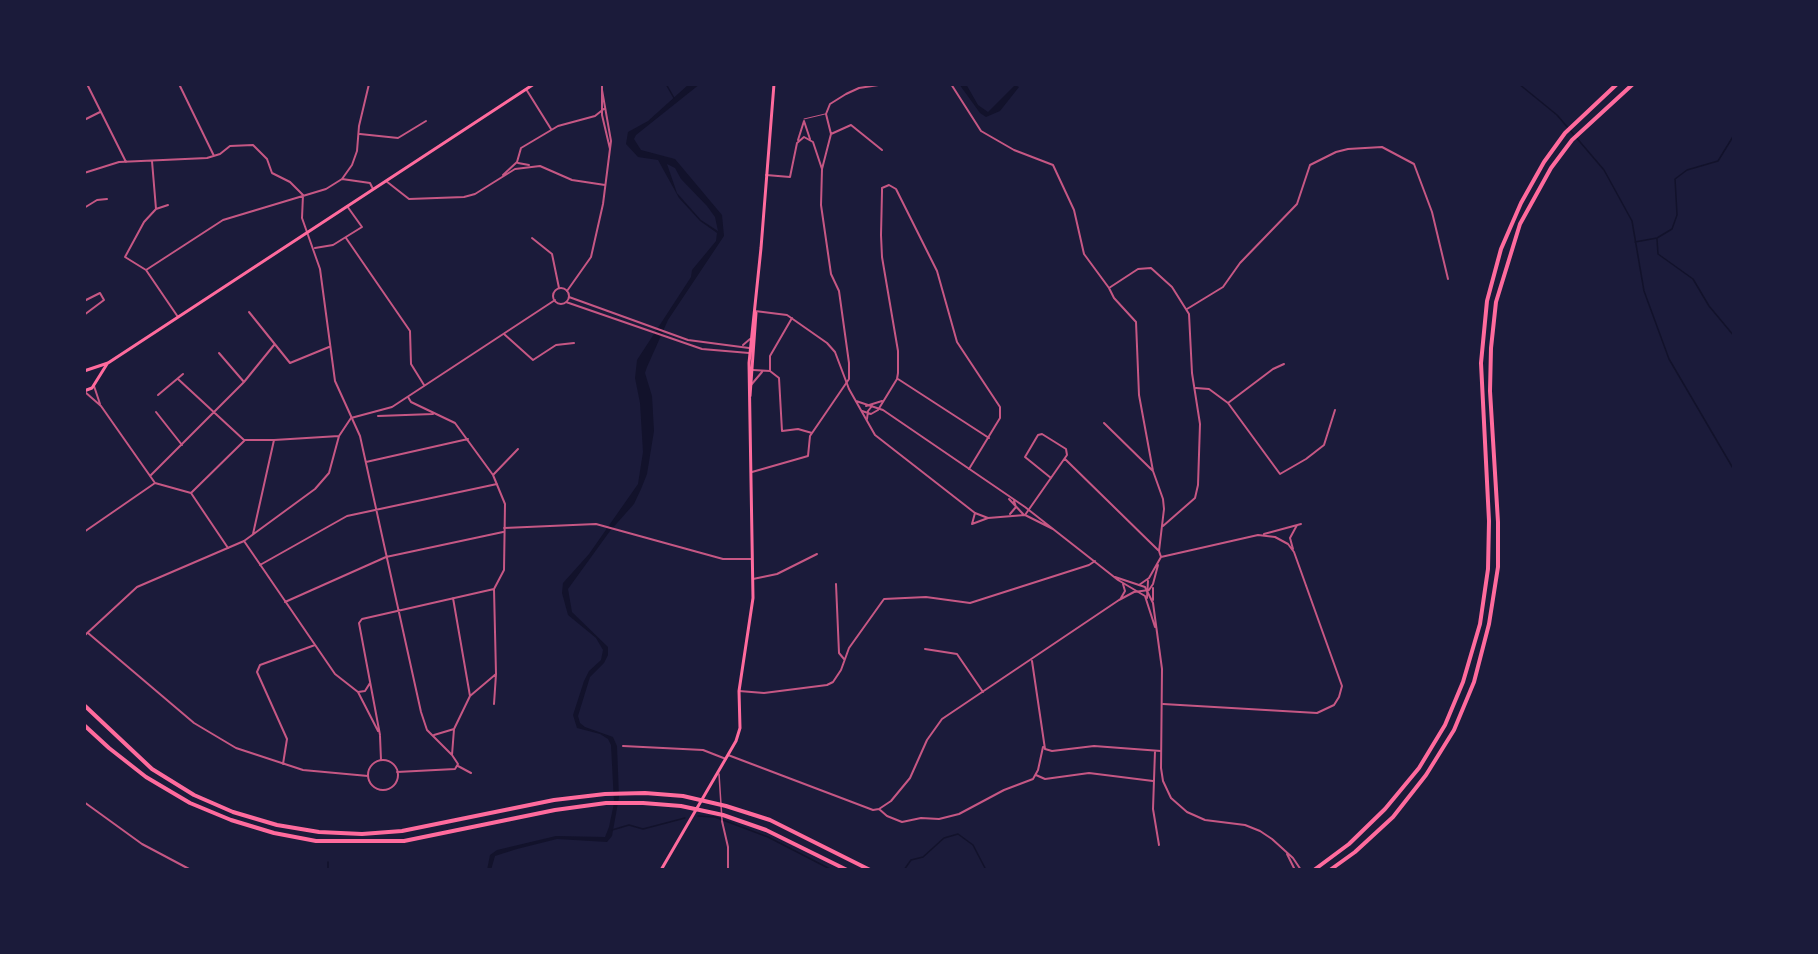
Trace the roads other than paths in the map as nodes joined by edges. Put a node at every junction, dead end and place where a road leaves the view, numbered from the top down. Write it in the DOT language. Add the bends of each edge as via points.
graph roads {
  1 [pos="87,84"];
  2 [pos="179,84"];
  3 [pos="369,84"];
  4 [pos="534,84"];
  5 [pos="602,84"];
  6 [pos="774,84"];
  7 [pos="885,84"];
  8 [pos="951,84"];
  9 [pos="1617,84"];
  10 [pos="1633,84"];
  11 [pos="526,89"];
  12 [pos="602,90"];
  13 [pos="606,106"];
  14 [pos="100,112"];
  15 [pos="602,113"];
  16 [pos="826,114"];
  17 [pos="84,120"];
  18 [pos="426,121"];
  19 [pos="804,121"];
  20 [pos="551,129"];
  21 [pos="360,134"];
  22 [pos="831,134"];
  23 [pos="810,139"];
  24 [pos="798,140"];
  25 [pos="611,150"];
  26 [pos="882,150"];
  27 [pos="214,156"];
  28 [pos="152,161"];
  29 [pos="126,162"];
  30 [pos="517,162"];
  31 [pos="532,166"];
  32 [pos="822,169"];
  33 [pos="84,173"];
  34 [pos="766,175"];
  35 [pos="342,178"];
  36 [pos="499,179"];
  37 [pos="386,181"];
  38 [pos="605,185"];
  39 [pos="373,189"];
  40 [pos="303,195"];
  41 [pos="107,199"];
  42 [pos="168,205"];
  43 [pos="347,206"];
  44 [pos="84,208"];
  45 [pos="156,209"];
  46 [pos="308,232"];
  47 [pos="346,238"];
  48 [pos="532,238"];
  49 [pos="315,249"];
  50 [pos="146,270"];
  51 [pos="1448,279"];
  52 [pos="559,288"];
  53 [pos="1109,288"];
  54 [pos="567,291"];
  55 [pos="569,297"];
  56 [pos="555,300"];
  57 [pos="84,301"];
  58 [pos="566,302"];
  59 [pos="1187,309"];
  60 [pos="755,311"];
  61 [pos="249,312"];
  62 [pos="84,315"];
  63 [pos="178,317"];
  64 [pos="792,318"];
  65 [pos="504,334"];
  66 [pos="750,339"];
  67 [pos="574,343"];
  68 [pos="274,345"];
  69 [pos="729,345"];
  70 [pos="740,345"];
  71 [pos="330,346"];
  72 [pos="751,350"];
  73 [pos="219,353"];
  74 [pos="730,353"];
  75 [pos="739,354"];
  76 [pos="108,363"];
  77 [pos="748,363"];
  78 [pos="1284,364"];
  79 [pos="753,369"];
  80 [pos="85,371"];
  81 [pos="770,371"];
  82 [pos="762,372"];
  83 [pos="183,374"];
  84 [pos="748,377"];
  85 [pos="178,379"];
  86 [pos="897,379"];
  87 [pos="244,382"];
  88 [pos="847,382"];
  89 [pos="94,383"];
  90 [pos="424,386"];
  91 [pos="752,386"];
  92 [pos="1196,388"];
  93 [pos="84,391"];
  94 [pos="158,395"];
  95 [pos="408,398"];
  96 [pos="884,399"];
  97 [pos="750,400"];
  98 [pos="856,401"];
  99 [pos="1228,403"];
  100 [pos="101,406"];
  101 [pos="873,406"];
  102 [pos="879,408"];
  103 [pos="1335,410"];
  104 [pos="862,411"];
  105 [pos="156,412"];
  106 [pos="213,413"];
  107 [pos="867,413"];
  108 [pos="433,414"];
  109 [pos="378,417"];
  110 [pos="351,418"];
  111 [pos="867,419"];
  112 [pos="1104,423"];
  113 [pos="812,433"];
  114 [pos="339,436"];
  115 [pos="989,438"];
  116 [pos="468,439"];
  117 [pos="245,440"];
  118 [pos="274,440"];
  119 [pos="182,445"];
  120 [pos="518,449"];
  121 [pos="1065,459"];
  122 [pos="366,462"];
  123 [pos="969,469"];
  124 [pos="1153,471"];
  125 [pos="752,472"];
  126 [pos="493,475"];
  127 [pos="150,476"];
  128 [pos="1051,478"];
  129 [pos="154,483"];
  130 [pos="497,484"];
  131 [pos="191,493"];
  132 [pos="1008,497"];
  133 [pos="1014,500"];
  134 [pos="1016,507"];
  135 [pos="375,509"];
  136 [pos="1028,510"];
  137 [pos="975,513"];
  138 [pos="1025,515"];
  139 [pos="1008,516"];
  140 [pos="988,518"];
  141 [pos="1301,524"];
  142 [pos="1297,525"];
  143 [pos="1163,526"];
  144 [pos="503,530"];
  145 [pos="1053,530"];
  146 [pos="84,532"];
  147 [pos="253,534"];
  148 [pos="1258,535"];
  149 [pos="244,541"];
  150 [pos="228,548"];
  151 [pos="1159,551"];
  152 [pos="1294,552"];
  153 [pos="817,554"];
  154 [pos="386,557"];
  155 [pos="1161,557"];
  156 [pos="753,559"];
  157 [pos="1095,561"];
  158 [pos="1158,564"];
  159 [pos="260,565"];
  160 [pos="1115,577"];
  161 [pos="1149,578"];
  162 [pos="753,579"];
  163 [pos="1128,581"];
  164 [pos="836,584"];
  165 [pos="1123,584"];
  166 [pos="1138,584"];
  167 [pos="1153,584"];
  168 [pos="1130,587"];
  169 [pos="494,589"];
  170 [pos="1147,590"];
  171 [pos="1125,591"];
  172 [pos="1138,592"];
  173 [pos="1129,595"];
  174 [pos="453,598"];
  175 [pos="1147,598"];
  176 [pos="1119,600"];
  177 [pos="285,602"];
  178 [pos="1153,603"];
  179 [pos="398,610"];
  180 [pos="1156,630"];
  181 [pos="88,633"];
  182 [pos="84,636"];
  183 [pos="315,645"];
  184 [pos="926,649"];
  185 [pos="844,659"];
  186 [pos="1032,660"];
  187 [pos="496,674"];
  188 [pos="370,683"];
  189 [pos="739,691"];
  190 [pos="358,692"];
  191 [pos="983,692"];
  192 [pos="470,696"];
  193 [pos="495,704"];
  194 [pos="1163,704"];
  195 [pos="84,705"];
  196 [pos="84,725"];
  197 [pos="454,729"];
  198 [pos="380,735"];
  199 [pos="433,735"];
  200 [pos="623,746"];
  201 [pos="1043,746"];
  202 [pos="1155,751"];
  203 [pos="1161,752"];
  204 [pos="452,755"];
  205 [pos="727,757"];
  206 [pos="381,760"];
  207 [pos="283,765"];
  208 [pos="458,766"];
  209 [pos="397,772"];
  210 [pos="718,772"];
  211 [pos="471,773"];
  212 [pos="1036,775"];
  213 [pos="368,776"];
  214 [pos="1153,780"];
  215 [pos="84,802"];
  216 [pos="879,809"];
  217 [pos="722,819"];
  218 [pos="1160,845"];
  219 [pos="1286,853"];
  220 [pos="191,870"];
  221 [pos="661,870"];
  222 [pos="729,870"];
  223 [pos="847,870"];
  224 [pos="870,870"];
  225 [pos="1295,870"];
  226 [pos="1301,870"];
  227 [pos="1314,870"];
  228 [pos="1330,870"];
  1 -- 14 [label="street"];
  2 -- 27 [label="street"];
  3 -- 21 [label="street"];
  4 -- 11 [label="main road"];
  5 -- 12 [label="street"];
  6 -- 34 [label="main road"];
  7 -- 16 [label="street" via="846,94 830,104"];
  8 -- 53 [label="street" via="981,131 1053,165 1074,210 1084,254"];
  9 -- 227 [label="highway" via="1564,133 1544,162 1501,249 1487,301 1481,363 1488,568 1480,624 1463,682 1445,725 1419,768 1378,816"];
  10 -- 228 [label="highway" via="1572,140 1551,168 1520,224 1497,302 1490,391 1498,567 1490,624 1474,682 1454,730 1426,776 1393,817"];
  11 -- 20 [label="street"];
  11 -- 37 [label="main road"];
  12 -- 13 [label="street"];
  12 -- 15 [label="street"];
  13 -- 15 [label="street"];
  13 -- 25 [label="street"];
  14 -- 17 [label="street"];
  14 -- 29 [label="street"];
  15 -- 20 [label="street"];
  15 -- 25 [label="street"];
  16 -- 19 [label="lane" via="808,116"];
  16 -- 22 [label="street"];
  18 -- 21 [label="street" via="398,138"];
  19 -- 23 [label="street"];
  19 -- 24 [label="street"];
  20 -- 30 [label="street" via="521,148"];
  21 -- 35 [label="street" via="355,158"];
  22 -- 26 [label="street" via="848,124"];
  22 -- 32 [label="street"];
  23 -- 24 [label="street"];
  23 -- 32 [label="street"];
  24 -- 34 [label="street" via="792,175"];
  25 -- 38 [label="street"];
  27 -- 28 [label="street"];
  27 -- 40 [label="street" via="230,146 253,145 267,159 272,173 290,182"];
  28 -- 29 [label="street"];
  28 -- 45 [label="street"];
  29 -- 33 [label="street"];
  30 -- 31 [label="street"];
  30 -- 36 [label="street"];
  31 -- 36 [label="street" via="515,169"];
  31 -- 38 [label="street" via="572,180"];
  32 -- 88 [label="street" via="821,205 831,274 841,300 849,363"];
  34 -- 60 [label="main road"];
  35 -- 39 [label="street" via="370,183"];
  35 -- 40 [label="street" via="326,189"];
  36 -- 37 [label="street" via="464,197 409,199"];
  37 -- 39 [label="main road"];
  38 -- 54 [label="street" via="591,258"];
  39 -- 43 [label="main road"];
  40 -- 46 [label="street" via="302,218"];
  40 -- 50 [label="street" via="222,220"];
  41 -- 44 [label="street"];
  42 -- 45 [label="street"];
  43 -- 46 [label="main road"];
  43 -- 47 [label="street" via="362,227"];
  45 -- 50 [label="street" via="144,222 125,257"];
  46 -- 49 [label="street"];
  46 -- 63 [label="main road"];
  47 -- 49 [label="street"];
  47 -- 90 [label="street" via="410,331 411,364"];
  48 -- 52 [label="street" via="552,254"];
  49 -- 71 [label="street"];
  50 -- 63 [label="street"];
  51 -- 59 [label="street" via="1432,212 1414,164 1382,147 1348,149 1310,165 1297,204 1240,263 1223,287"];
  52 -- 54 [label="street"];
  52 -- 56 [label="street"];
  53 -- 59 [label="street" via="1138,269 1151,268 1172,286"];
  53 -- 124 [label="street" via="1136,322 1139,395"];
  54 -- 55 [label="street"];
  55 -- 58 [label="street"];
  55 -- 69 [label="street" via="675,336"];
  56 -- 58 [label="street"];
  56 -- 65 [label="street"];
  57 -- 62 [label="street" via="100,293 104,300"];
  58 -- 74 [label="street" via="673,340"];
  59 -- 92 [label="street"];
  60 -- 64 [label="street"];
  60 -- 66 [label="main road"];
  60 -- 72 [label="main road"];
  61 -- 68 [label="street"];
  63 -- 76 [label="main road"];
  64 -- 81 [label="street" via="770,356"];
  64 -- 88 [label="street" via="835,352"];
  65 -- 67 [label="street" via="534,360 556,345"];
  65 -- 90 [label="street"];
  66 -- 70 [label="street"];
  66 -- 72 [label="main road"];
  68 -- 71 [label="street" via="290,363"];
  68 -- 87 [label="street"];
  69 -- 70 [label="street"];
  69 -- 74 [label="street" via="733,348"];
  70 -- 72 [label="street"];
  71 -- 110 [label="street" via="338,390"];
  72 -- 75 [label="street"];
  72 -- 77 [label="main road"];
  72 -- 79 [label="main road"];
  73 -- 87 [label="street"];
  74 -- 75 [label="street"];
  75 -- 77 [label="street"];
  76 -- 80 [label="main road"];
  76 -- 89 [label="main road"];
  77 -- 84 [label="main road"];
  78 -- 99 [label="street"];
  79 -- 82 [label="street"];
  79 -- 91 [label="main road"];
  80 -- 89 [label="main road" via="93,375"];
  81 -- 82 [label="street"];
  81 -- 113 [label="street" via="779,378 782,431 798,429"];
  82 -- 91 [label="street"];
  83 -- 85 [label="street"];
  84 -- 91 [label="street"];
  84 -- 97 [label="main road"];
  85 -- 94 [label="street"];
  85 -- 106 [label="street"];
  86 -- 96 [label="street"];
  86 -- 115 [label="street"];
  86 -- 115 [label="street" via="899,363 881,235 882,188 889,185 896,189 937,271 957,342 1000,407 1000,418"];
  87 -- 106 [label="street"];
  88 -- 98 [label="street"];
  88 -- 113 [label="street"];
  89 -- 93 [label="main road"];
  89 -- 100 [label="street"];
  90 -- 95 [label="street"];
  91 -- 97 [label="main road"];
  92 -- 99 [label="street" via="1209,389"];
  92 -- 143 [label="street" via="1201,446 1195,498"];
  93 -- 100 [label="street"];
  95 -- 108 [label="street"];
  95 -- 110 [label="street" via="381,412"];
  96 -- 101 [label="street"];
  96 -- 102 [label="street"];
  97 -- 125 [label="main road"];
  98 -- 101 [label="street"];
  98 -- 104 [label="street"];
  99 -- 103 [label="street" via="1280,474 1324,445"];
  100 -- 127 [label="street"];
  101 -- 102 [label="street"];
  101 -- 107 [label="street"];
  102 -- 107 [label="street" via="875,413"];
  102 -- 123 [label="street"];
  104 -- 107 [label="street"];
  104 -- 111 [label="street"];
  105 -- 119 [label="street"];
  106 -- 117 [label="street"];
  106 -- 119 [label="street"];
  107 -- 111 [label="street"];
  108 -- 109 [label="street"];
  108 -- 116 [label="street" via="450,419"];
  110 -- 114 [label="street"];
  110 -- 122 [label="street"];
  111 -- 137 [label="street" via="883,443"];
  112 -- 124 [label="street"];
  113 -- 125 [label="street" via="808,456"];
  114 -- 118 [label="street"];
  114 -- 147 [label="street" via="322,482"];
  115 -- 123 [label="street"];
  116 -- 122 [label="street"];
  116 -- 126 [label="street"];
  117 -- 118 [label="street"];
  117 -- 131 [label="street"];
  118 -- 147 [label="street"];
  119 -- 127 [label="street"];
  120 -- 126 [label="street"];
  121 -- 128 [label="street"];
  121 -- 128 [label="street" via="1066,449 1046,435 1038,435 1025,457"];
  121 -- 151 [label="street"];
  122 -- 135 [label="street"];
  123 -- 132 [label="street"];
  124 -- 143 [label="street" via="1163,499"];
  125 -- 156 [label="main road"];
  126 -- 130 [label="street"];
  127 -- 129 [label="street"];
  128 -- 136 [label="street"];
  129 -- 131 [label="street"];
  129 -- 146 [label="street"];
  130 -- 135 [label="street"];
  130 -- 144 [label="street" via="504,501"];
  131 -- 150 [label="street"];
  132 -- 133 [label="street"];
  132 -- 134 [label="street"];
  133 -- 134 [label="street"];
  133 -- 136 [label="street"];
  134 -- 138 [label="street"];
  134 -- 139 [label="street"];
  135 -- 154 [label="street"];
  135 -- 159 [label="street" via="347,516"];
  136 -- 138 [label="street"];
  136 -- 145 [label="street"];
  137 -- 140 [label="street"];
  137 -- 140 [label="street" via="972,525"];
  138 -- 139 [label="street"];
  138 -- 145 [label="street"];
  139 -- 140 [label="street"];
  141 -- 142 [label="street"];
  142 -- 148 [label="street"];
  142 -- 152 [label="street" via="1290,538"];
  143 -- 151 [label="street"];
  144 -- 154 [label="street"];
  144 -- 156 [label="street" via="605,525 723,559"];
  144 -- 169 [label="street" via="504,570"];
  145 -- 157 [label="street"];
  147 -- 149 [label="street"];
  148 -- 152 [label="street" via="1281,540"];
  148 -- 155 [label="street"];
  149 -- 150 [label="street"];
  149 -- 159 [label="street"];
  150 -- 181 [label="street" via="137,587"];
  151 -- 155 [label="street"];
  152 -- 194 [label="street" via="1341,678 1334,705 1317,713"];
  153 -- 162 [label="street" via="777,574"];
  154 -- 177 [label="street"];
  154 -- 179 [label="street"];
  155 -- 158 [label="street"];
  156 -- 162 [label="main road"];
  157 -- 160 [label="street"];
  157 -- 185 [label="street" via="970,603 926,597 884,599"];
  158 -- 161 [label="street"];
  158 -- 167 [label="street"];
  159 -- 177 [label="street"];
  160 -- 163 [label="street"];
  160 -- 165 [label="street"];
  161 -- 166 [label="street"];
  161 -- 170 [label="street"];
  162 -- 189 [label="main road"];
  163 -- 166 [label="street"];
  163 -- 168 [label="street"];
  164 -- 185 [label="street" via="840,653"];
  165 -- 168 [label="street"];
  165 -- 171 [label="street"];
  166 -- 168 [label="street"];
  166 -- 170 [label="street"];
  167 -- 170 [label="street"];
  167 -- 178 [label="street"];
  168 -- 171 [label="street"];
  168 -- 172 [label="street"];
  168 -- 173 [label="street"];
  169 -- 174 [label="street"];
  169 -- 187 [label="street"];
  170 -- 172 [label="street"];
  170 -- 175 [label="street"];
  170 -- 178 [label="street"];
  171 -- 176 [label="street"];
  172 -- 173 [label="street"];
  172 -- 175 [label="street"];
  173 -- 176 [label="street"];
  174 -- 179 [label="street"];
  174 -- 192 [label="street"];
  175 -- 180 [label="street"];
  176 -- 186 [label="street"];
  177 -- 183 [label="street"];
  178 -- 180 [label="street"];
  179 -- 188 [label="street" via="359,623"];
  179 -- 199 [label="street" via="423,719"];
  180 -- 194 [label="street"];
  181 -- 182 [label="street"];
  181 -- 207 [label="street" via="194,723 236,748"];
  183 -- 190 [label="street" via="335,674"];
  183 -- 207 [label="street" via="260,665 256,672 287,739"];
  184 -- 191 [label="street" via="957,654"];
  185 -- 189 [label="street" via="839,674 829,684 764,693"];
  186 -- 191 [label="street"];
  186 -- 201 [label="street"];
  187 -- 192 [label="street"];
  187 -- 193 [label="street"];
  188 -- 190 [label="street" via="365,691"];
  188 -- 198 [label="street"];
  189 -- 205 [label="main road" via="740,728"];
  190 -- 198 [label="street"];
  191 -- 216 [label="street" via="939,722 910,778"];
  192 -- 197 [label="street"];
  194 -- 203 [label="street"];
  195 -- 224 [label="highway" via="152,769 194,795 277,825 319,832 402,831 554,800 645,793 683,796 770,820"];
  196 -- 223 [label="highway" via="155,783 190,803 274,833 316,841 404,841 606,803 681,806 766,830"];
  197 -- 199 [label="street"];
  197 -- 204 [label="street"];
  198 -- 206 [label="street"];
  199 -- 204 [label="street"];
  200 -- 205 [label="street" via="703,750"];
  201 -- 202 [label="street" via="1052,751 1089,746"];
  201 -- 212 [label="street"];
  202 -- 203 [label="street"];
  202 -- 214 [label="street"];
  203 -- 219 [label="street" via="1163,782 1171,798 1186,812 1205,820 1245,825 1272,838"];
  204 -- 208 [label="street"];
  205 -- 210 [label="main road"];
  205 -- 216 [label="street"];
  206 -- 209 [label="street" via="393,764"];
  206 -- 213 [label="street" via="373,764"];
  207 -- 213 [label="street" via="326,774"];
  208 -- 209 [label="street"];
  208 -- 211 [label="street"];
  209 -- 213 [label="street" via="396,781 386,789 375,787"];
  210 -- 217 [label="street"];
  210 -- 221 [label="main road"];
  212 -- 214 [label="street" via="1045,779 1089,773"];
  212 -- 216 [label="street" via="947,817 902,822"];
  214 -- 218 [label="street" via="1153,809"];
  215 -- 220 [label="street" via="142,844"];
  217 -- 222 [label="street"];
  219 -- 225 [label="street"];
  219 -- 226 [label="street"];
}
